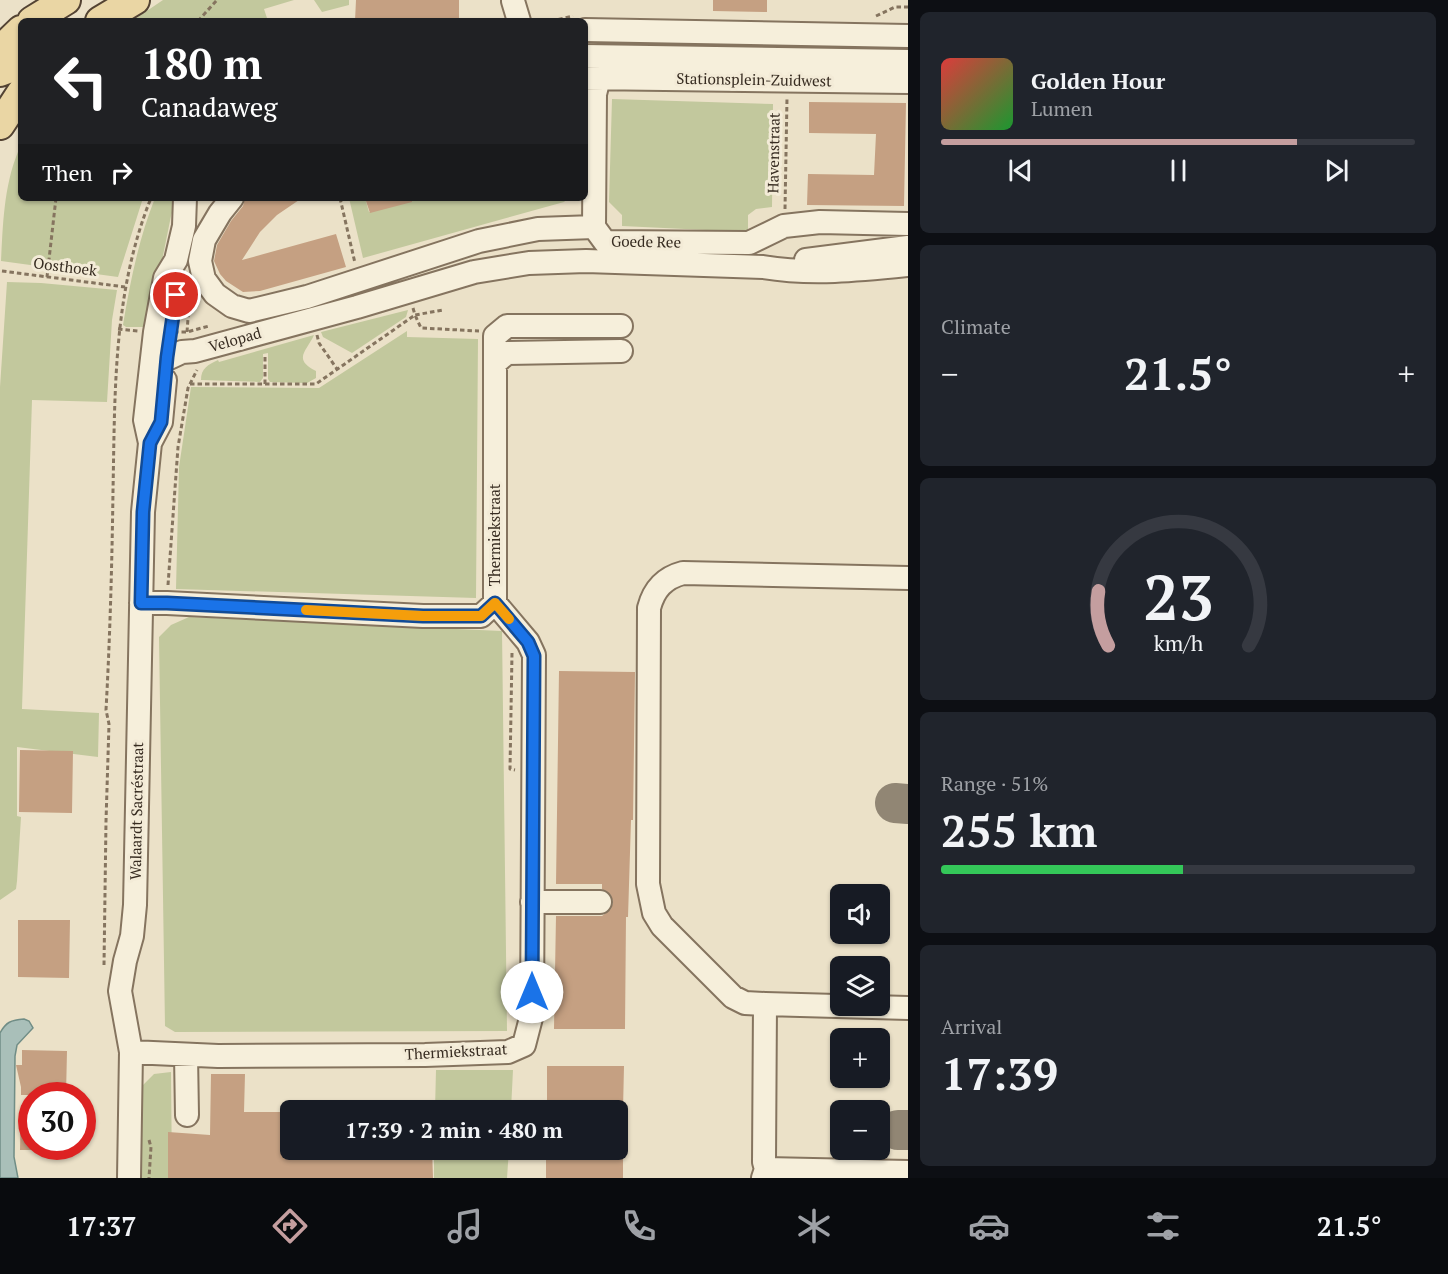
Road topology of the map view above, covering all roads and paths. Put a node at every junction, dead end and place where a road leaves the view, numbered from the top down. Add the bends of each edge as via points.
1 (66, 0) edge
2 (135, 0) edge
3 (217, 0) edge
4 (37, 18) edge
5 (105, 18) edge
6 (201, 18) edge
7 (18, 29) edge
8 (593, 30) edge
9 (18, 31) edge
10 (0, 34) edge
11 (908, 36) edge
12 (0, 50) edge
13 (593, 55) edge
14 (908, 61) edge
15 (18, 65) edge
16 (0, 72) edge
17 (592, 78) edge
18 (787, 80) junction
19 (908, 82) edge
20 (18, 98) edge
21 (0, 125) edge
22 (56, 201) edge
23 (150, 201) edge
24 (185, 201) edge
25 (199, 201) edge
26 (230, 201) edge
27 (341, 201) edge
28 (908, 224) edge
29 (184, 226) junction
30 (784, 226) junction
31 (594, 227) junction
32 (908, 247) edge
33 (908, 265) edge
34 (763, 267) junction
35 (2, 271) dead end
36 (202, 271) junction
37 (47, 277) junction
38 (359, 280) junction
39 (125, 286) junction
40 (241, 309) junction
41 (621, 326) dead end
42 (118, 329) junction
43 (489, 334) junction
44 (182, 342) junction
45 (621, 351) dead end
46 (266, 354) dead end
47 (495, 363) junction
48 (161, 369) junction
49 (190, 384) junction
50 (265, 384) junction
51 (908, 578) edge
52 (141, 603) junction
53 (167, 603) junction
54 (495, 603) junction
55 (513, 644) dead end
56 (533, 773) junction
57 (532, 902) junction
58 (600, 902) dead end
59 (104, 975) dead end
60 (765, 1004) junction
61 (908, 1008) edge
62 (131, 1052) junction
63 (186, 1055) junction
64 (187, 1115) dead end
65 (908, 1172) edge
66 (764, 1173) edge
67 (129, 1178) edge

1 - 4 main road
2 - 5 main road
3 - 6 path
7 - 10 main road
8 - 11 street
8 - 13 street
9 - 12 main road
13 - 14 street, Stationsplein-Zuidwest
13 - 17 street
15 - 16 main road
17 - 18 street, Stationsplein-Zuidwest
17 - 31 street
18 - 19 street, Stationsplein-Zuidwest
18 - 30 path, Havenstraat
20 - 21 main road
22 - 37 path
23 - 39 path, Walaardt Sacréstraat
24 - 29 street
25 - 29 street
26 - 36 street via 204,240
27 - 38 path
28 - 30 street, Goede Ree via 820,222
29 - 44 street, Walaardt Sacréstraat via 176,260
30 - 31 street, Goede Ree via 749,243 605,242
31 - 38 street, Goede Ree via 538,229 479,241
32 - 34 street
33 - 34 street via 791,272
34 - 44 street via 529,263 474,272 357,307
35 - 37 path, Oosthoek
36 - 40 street via 222,301
36 - 44 path via 194,278
37 - 39 path, Oosthoek
38 - 40 street, Goede Ree via 258,310
39 - 42 path, Walaardt Sacréstraat
40 - 44 path via 231,320
41 - 43 street via 507,326
42 - 44 path
42 - 59 path, Walaardt Sacréstraat via 106,710 109,724
43 - 47 street, Thermiekstraat
43 - 50 path via 420,328 415,315 316,384
44 - 48 street, Walaardt Sacréstraat
44 - 48 street
44 - 49 path, Velopad
45 - 47 street via 507,353
46 - 50 path
47 - 54 street, Thermiekstraat
48 - 52 street, Walaardt Sacréstraat via 161,422 150,443 143,512
49 - 50 path
49 - 53 path, Velopad via 178,447
51 - 60 street via 683,573 662,583 652,595 648,608 650,898 654,913 662,926 733,997 745,1003
52 - 53 street
52 - 62 street, Walaardt Sacréstraat via 135,904 120,991
53 - 54 street via 481,616
54 - 56 street, Thermiekstraat via 528,642 534,656
55 - 56 path via 510,770
56 - 57 street, Thermiekstraat
57 - 58 street
57 - 63 street, Thermiekstraat via 532,1014 524,1045 508,1052 425,1055
60 - 61 street
60 - 66 street
62 - 63 street, Thermiekstraat
62 - 67 street, Walaardt Sacréstraat
63 - 64 street
65 - 66 street

